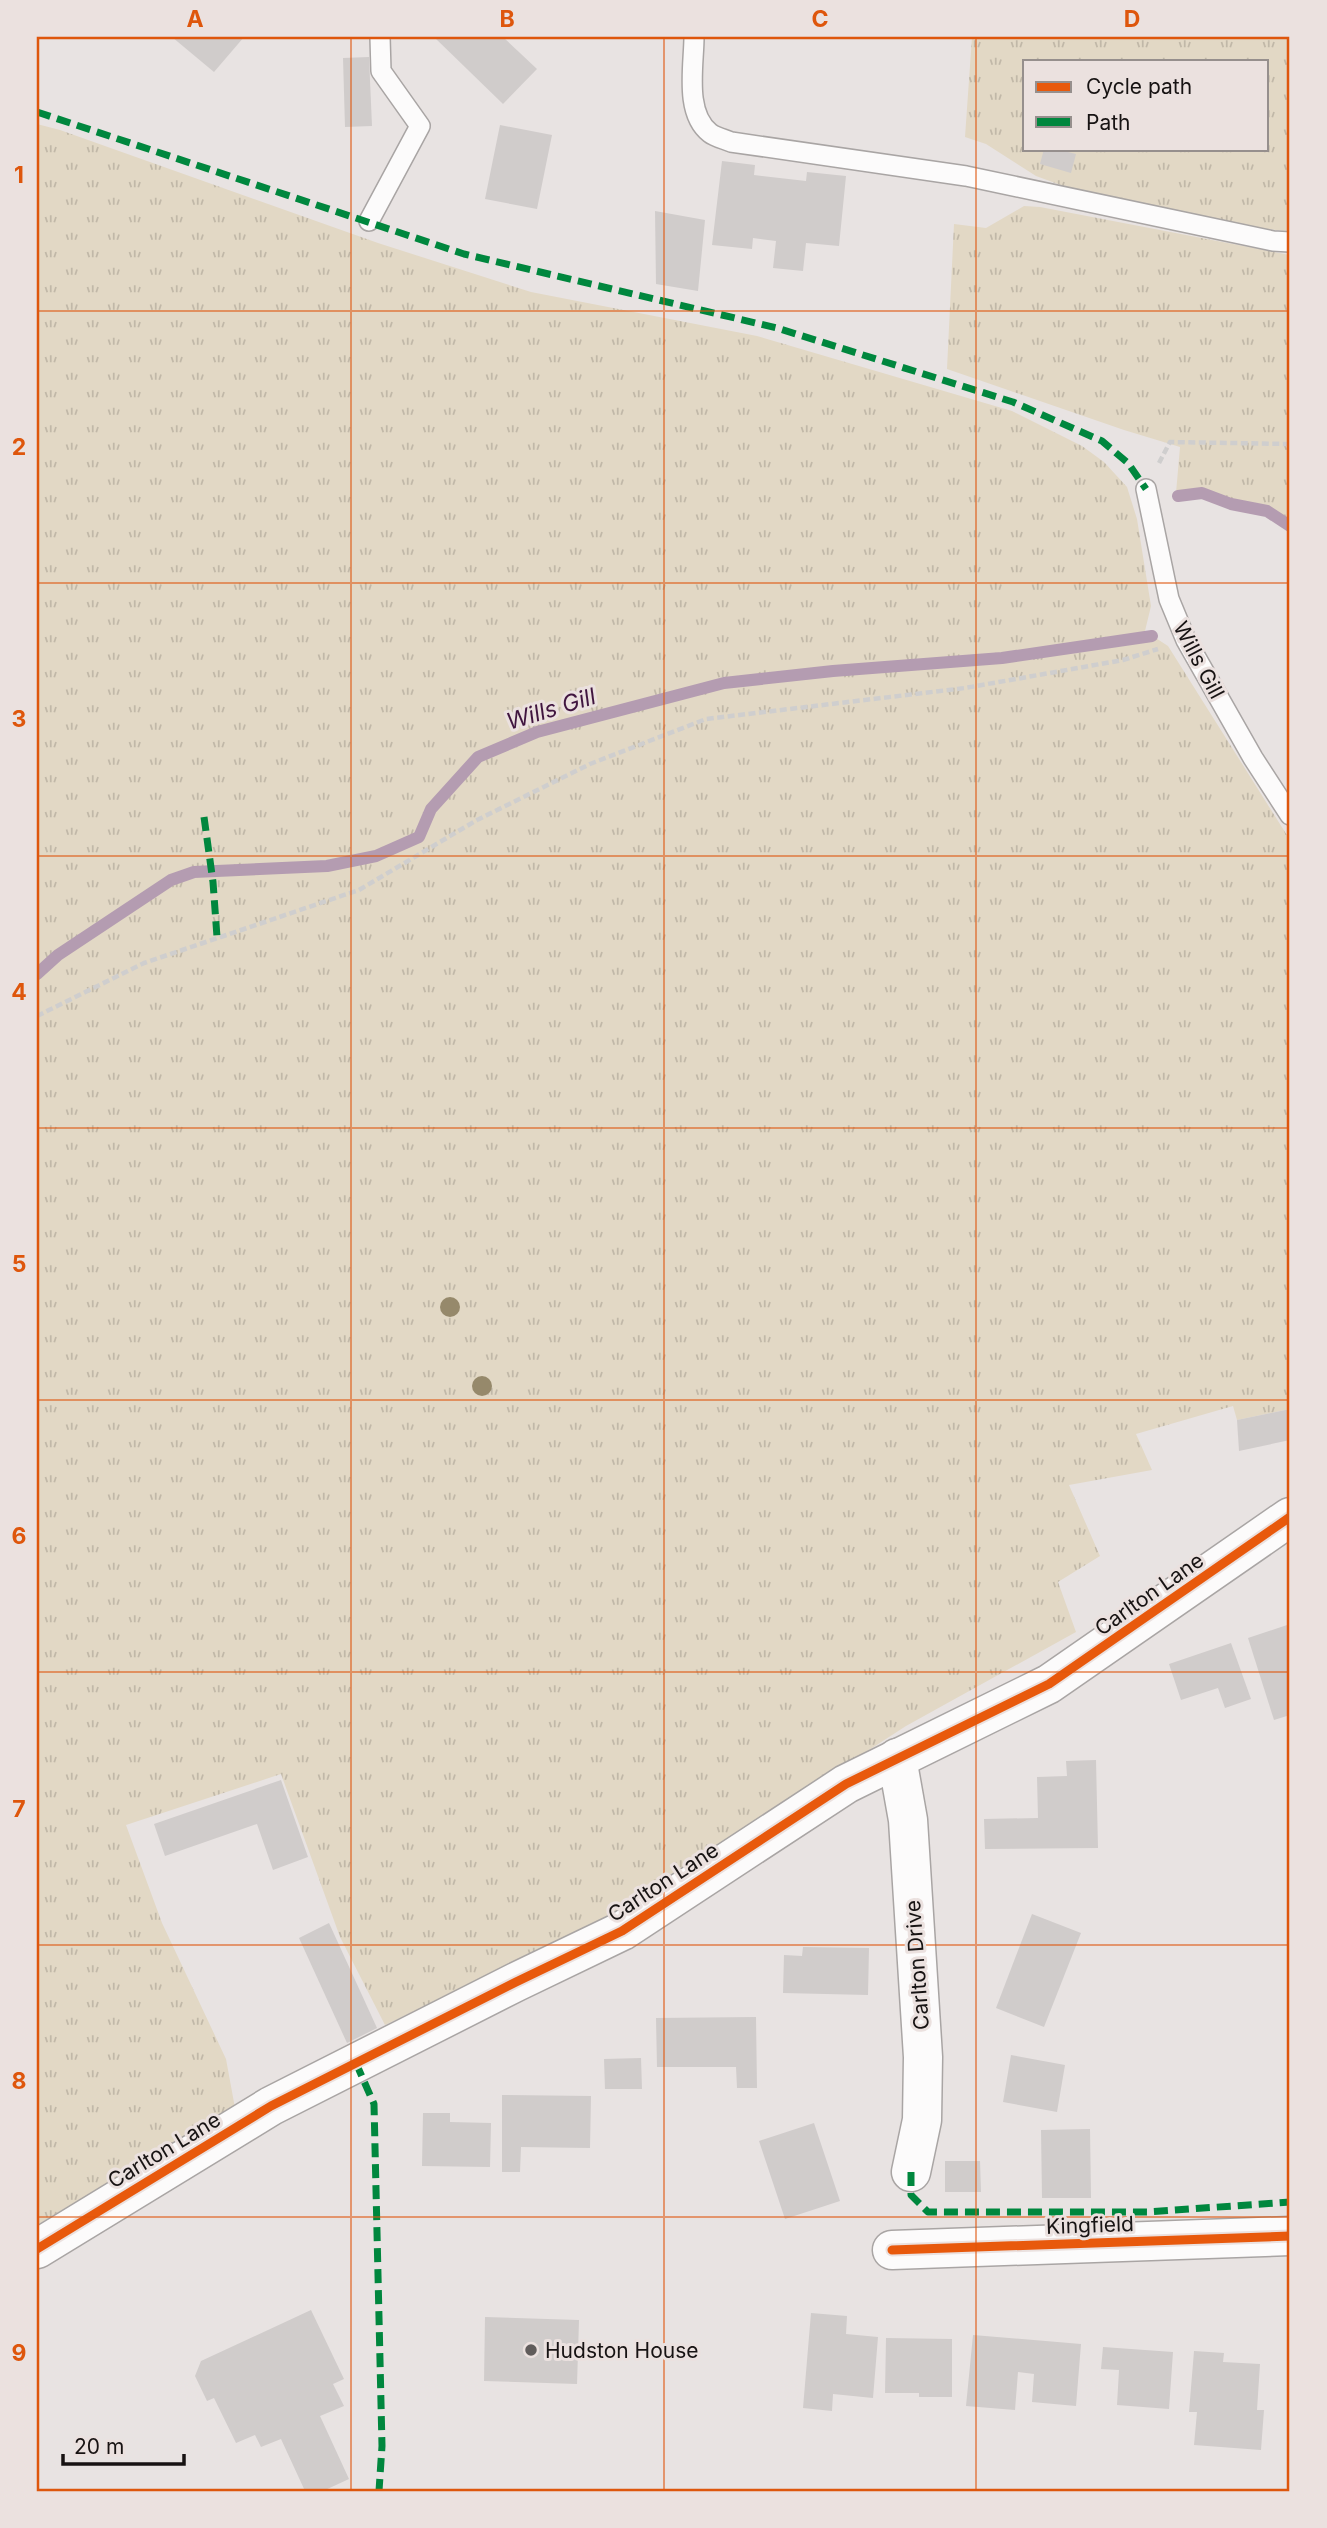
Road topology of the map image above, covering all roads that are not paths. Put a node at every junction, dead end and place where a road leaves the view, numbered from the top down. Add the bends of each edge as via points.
1 (380, 37) edge
2 (694, 37) edge
3 (369, 220) dead end
4 (1290, 242) edge
5 (1146, 489) road end
6 (1290, 816) edge
7 (1290, 1517) edge
8 (897, 1758) junction
9 (911, 2172) dead end
10 (1290, 2235) edge
11 (37, 2249) edge
12 (892, 2250) dead end

1 - 3 lane via 381,71 420,126
2 - 4 lane via 697,118 711,134 731,142 966,176
5 - 6 lane, Wills Gill via 1169,599 1186,640
7 - 8 street, Carlton Lane via 1049,1684
8 - 9 street, Carlton Drive via 908,1820 923,2057 922,2120
8 - 11 street, Carlton Lane via 846,1784 622,1931 271,2106
10 - 12 street, Kingfield

